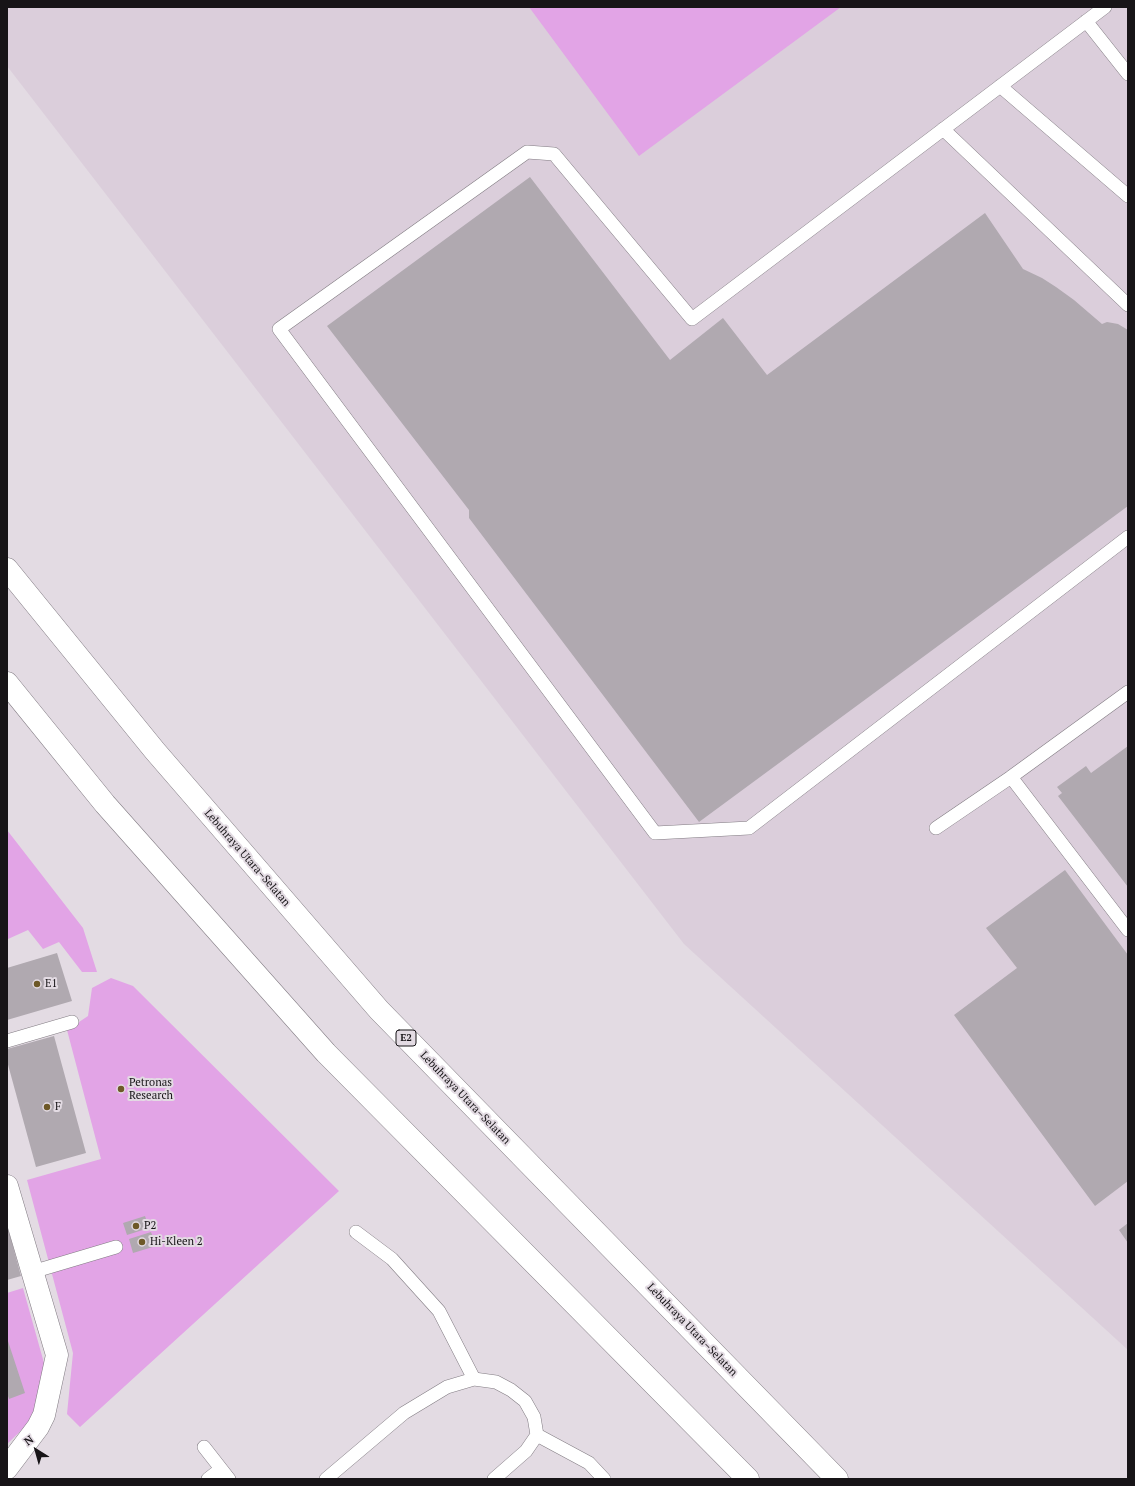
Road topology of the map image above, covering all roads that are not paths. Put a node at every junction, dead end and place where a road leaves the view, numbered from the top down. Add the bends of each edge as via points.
1 (1105, 7) edge
2 (1086, 21) junction
3 (1128, 74) edge
4 (1000, 86) junction
5 (943, 129) junction
6 (1128, 196) edge
7 (1128, 305) edge
8 (1128, 537) edge
9 (7, 569) edge
10 (7, 683) edge
11 (1128, 692) edge
12 (1012, 777) junction
13 (936, 828) dead end
14 (1128, 930) edge
15 (72, 1022) dead end
16 (7, 1041) edge
17 (7, 1186) edge
18 (356, 1232) dead end
19 (116, 1247) dead end
20 (32, 1272) junction
21 (474, 1379) junction
22 (536, 1435) junction
23 (204, 1447) dead end
24 (7, 1468) edge
25 (225, 1474) edge
26 (208, 1479) edge
27 (326, 1479) edge
28 (494, 1479) edge
29 (604, 1479) edge
30 (748, 1479) edge
31 (837, 1479) edge

1 - 2 lane
2 - 3 lane
2 - 4 lane
4 - 5 lane
4 - 6 lane
5 - 7 lane
5 - 8 lane via 692,319 554,154 528,152 278,328 655,832 749,828
9 - 31 main road, Lebuhraya Utara–Selatan / E2 via 155,751 379,1010
10 - 30 main road via 105,804 326,1053
11 - 12 lane
12 - 13 lane
12 - 14 lane
15 - 16 lane
17 - 20 main road
18 - 21 lane via 392,1259 439,1311
19 - 20 lane
20 - 24 main road via 56,1355 44,1415
21 - 22 lane via 496,1382 525,1401 534,1417
21 - 27 lane via 447,1387 409,1410
22 - 28 lane via 526,1451
22 - 29 lane via 589,1463
23 - 25 lane
25 - 26 lane

